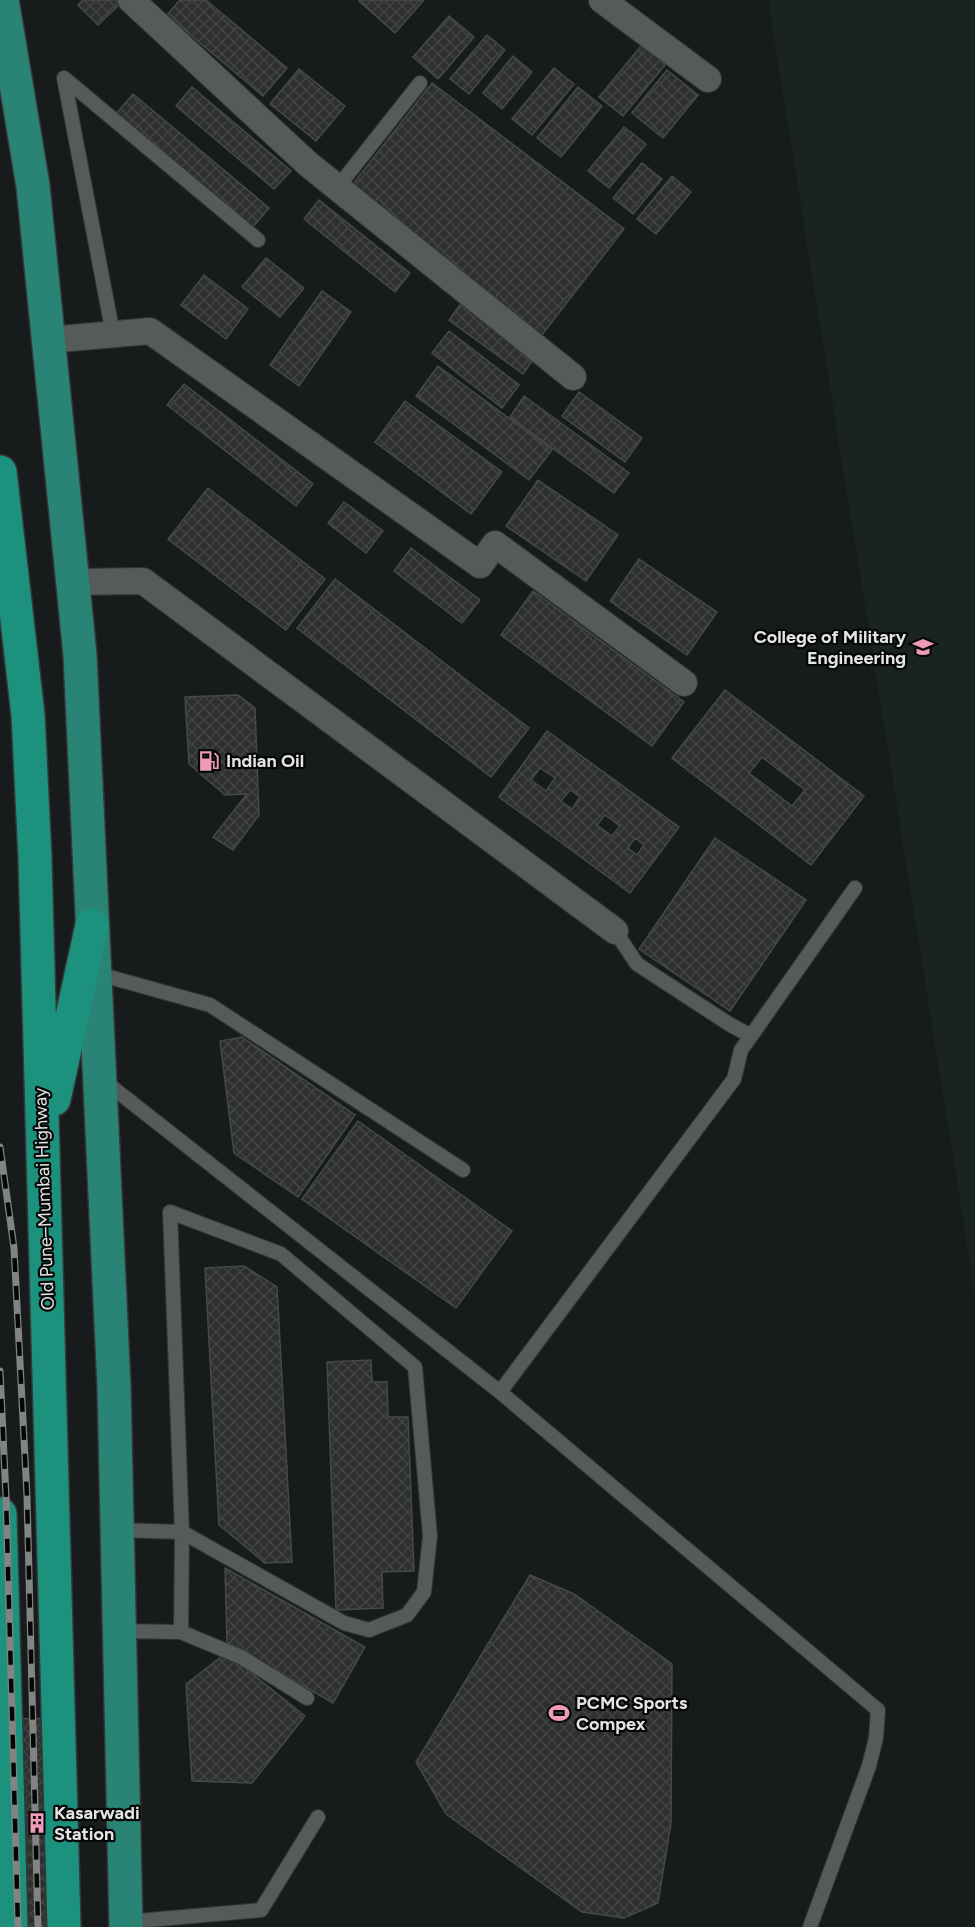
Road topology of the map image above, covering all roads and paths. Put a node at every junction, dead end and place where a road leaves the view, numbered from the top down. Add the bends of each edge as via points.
1 (2, 0) edge
2 (131, 0) edge
3 (602, 0) edge
4 (708, 79) dead end
5 (420, 83) dead end
6 (337, 188) junction
7 (258, 240) dead end
8 (113, 334) junction
9 (48, 340) junction
10 (573, 377) dead end
11 (0, 472) edge
12 (73, 582) junction
13 (684, 683) dead end
14 (855, 888) dead end
15 (92, 925) junction
16 (615, 931) joint
17 (95, 973) junction
18 (751, 1036) junction
19 (99, 1077) junction
20 (43, 1149) junction
21 (463, 1170) dead end
22 (500, 1392) junction
23 (0, 1515) edge
24 (117, 1530) junction
25 (182, 1532) junction
26 (120, 1631) junction
27 (181, 1632) junction
28 (307, 1698) dead end
29 (318, 1817) dead end
30 (126, 1925) edge
31 (11, 1927) edge
32 (64, 1927) edge
33 (810, 1927) edge

1 - 9 main road via 33,186
2 - 6 street
3 - 4 street
5 - 6 lane
6 - 10 street
7 - 8 lane via 63,78
8 - 9 street
8 - 13 street via 150,331 480,565 495,544
9 - 12 main road
11 - 20 highway, Old Pune–Mumbai Highway via 28,715
12 - 15 main road
12 - 16 street via 143,580
14 - 18 lane
15 - 17 main road
15 - 20 highway
16 - 18 lane via 637,964
17 - 19 main road
17 - 21 lane via 210,1005
18 - 22 lane via 741,1050 734,1079
19 - 22 lane
19 - 24 main road
20 - 32 highway, Old Pune–Mumbai Highway
22 - 33 lane via 878,1710 869,1766
23 - 31 highway
24 - 25 lane
24 - 26 main road
25 - 25 lane via 344,1623 369,1630 407,1615 424,1592 430,1536 415,1367 281,1254 170,1212
25 - 27 lane
26 - 27 lane
26 - 30 main road
27 - 28 lane via 241,1657
29 - 30 lane via 261,1910

